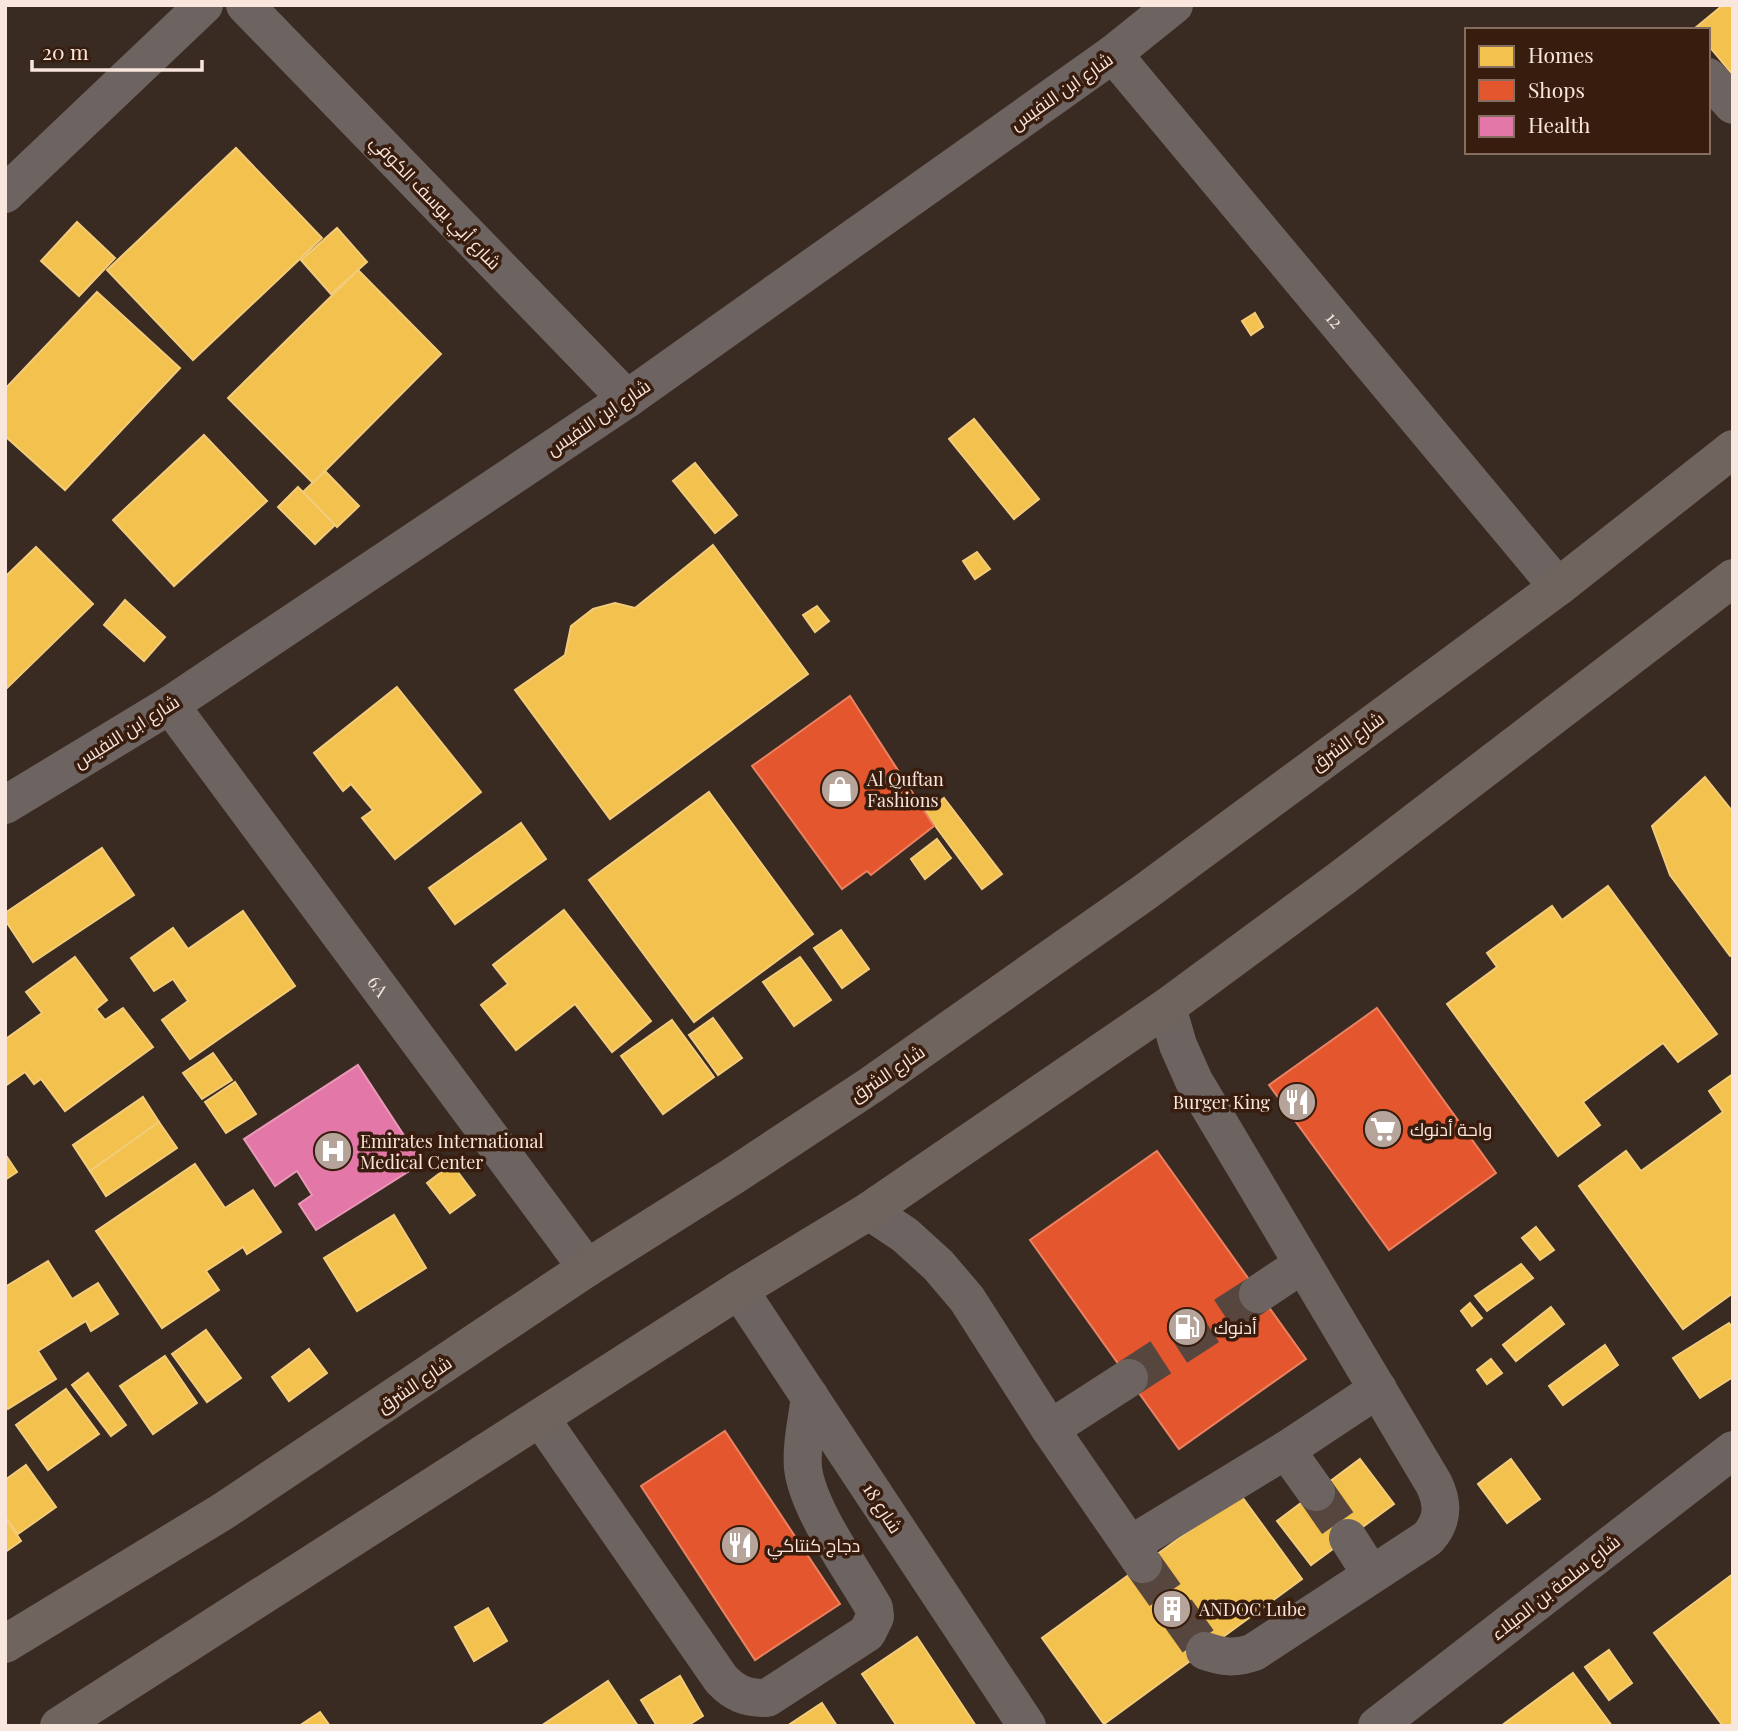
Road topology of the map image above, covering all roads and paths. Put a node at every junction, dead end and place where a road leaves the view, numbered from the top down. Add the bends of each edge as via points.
1 (204, 5) edge
2 (245, 5) edge
3 (1174, 5) edge
4 (1113, 54) junction
5 (1710, 79) edge
6 (1733, 105) edge
7 (5, 194) edge
8 (627, 398) junction
9 (1733, 449) edge
10 (1733, 578) edge
11 (1558, 587) junction
12 (170, 705) junction
13 (5, 805) edge
14 (1167, 1007) junction
15 (869, 1211) junction
16 (1304, 1264) junction
17 (587, 1268) junction
18 (739, 1290) junction
19 (1258, 1294) tunnel mouth
20 (1129, 1378) tunnel mouth
21 (1378, 1389) junction
22 (810, 1397) junction
23 (541, 1419) junction
24 (1050, 1429) junction
25 (1286, 1450) junction
26 (1733, 1450) edge
27 (1316, 1492) tunnel mouth
28 (1348, 1538) tunnel mouth
29 (1371, 1574) junction
30 (5, 1644) edge
31 (1205, 1651) tunnel mouth
32 (60, 1726) edge
33 (1027, 1726) edge
34 (1377, 1726) edge

1 - 7 street
2 - 8 street, شارع أبي يوسف الكوفي
3 - 4 street, شارع ابن النفيس
4 - 8 street, شارع ابن النفيس
4 - 11 street, 12
5 - 6 street
8 - 12 street, شارع ابن النفيس
9 - 11 main road, شارع الشرق
10 - 14 main road
11 - 17 main road, شارع الشرق via 997,997 733,1177
12 - 13 street, شارع ابن النفيس
12 - 17 street, 6A
14 - 15 main road
14 - 16 street via 1194,1081
15 - 18 main road
15 - 24 street via 905,1235 967,1299
16 - 19 street
16 - 21 street
17 - 30 main road, شارع الشرق via 222,1512
18 - 22 street, شارع 18
18 - 23 main road
20 - 24 street
21 - 25 street
21 - 29 street via 1441,1497 1442,1512 1428,1538
22 - 23 street via 803,1465 806,1484 875,1617 867,1633 767,1698 733,1691 721,1679
22 - 33 street, شارع 18
23 - 32 main road
24 - 25 street via 1137,1555
25 - 27 street
26 - 34 street, شارع سلمة بن الميلاء
28 - 29 street
29 - 31 street via 1254,1652 1237,1658

